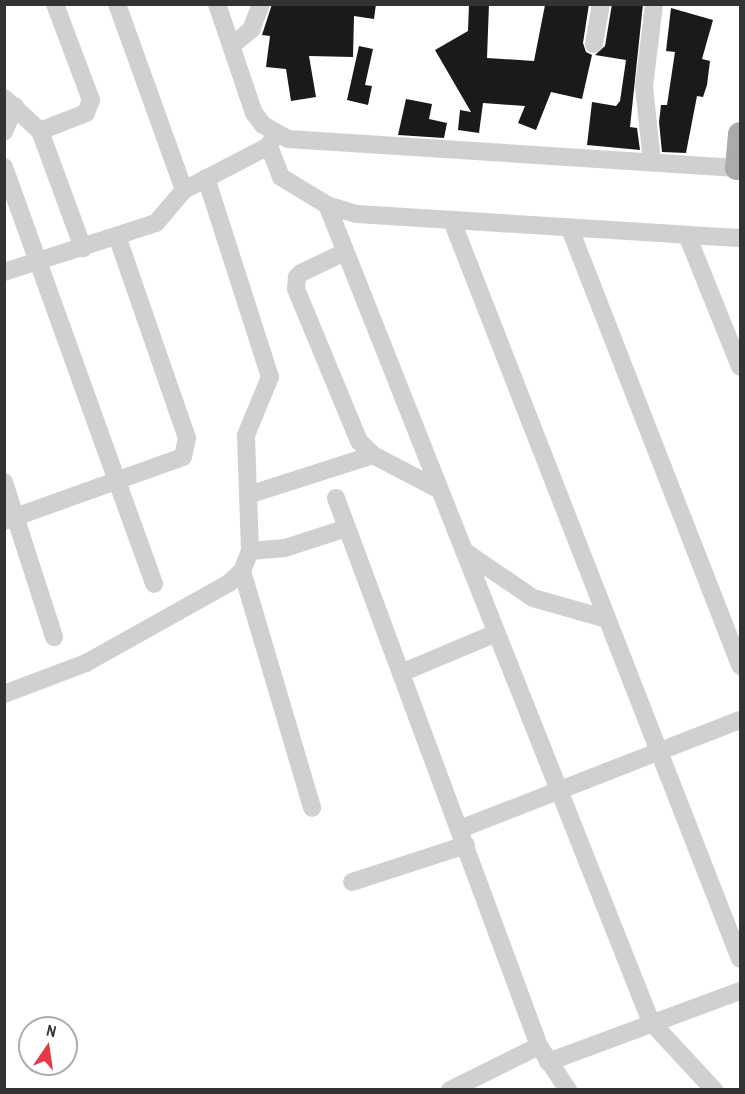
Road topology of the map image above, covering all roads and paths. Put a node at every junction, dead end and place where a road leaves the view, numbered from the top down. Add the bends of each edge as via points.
1 (55, 4) edge
2 (117, 4) edge
3 (217, 4) edge
4 (261, 4) edge
5 (601, 4) edge
6 (654, 4) edge
7 (594, 44) dead end
8 (231, 46) junction
9 (10, 102) edge
10 (40, 131) junction
11 (4, 132) edge
12 (741, 134) edge
13 (272, 140) junction
14 (652, 161) junction
15 (4, 167) edge
16 (739, 168) edge
17 (206, 178) junction
18 (183, 190) junction
19 (327, 205) junction
20 (452, 221) junction
21 (570, 229) junction
22 (687, 235) junction
23 (117, 236) junction
24 (741, 237) edge
25 (83, 248) junction
26 (345, 252) junction
27 (38, 261) junction
28 (4, 272) edge
29 (741, 367) edge
30 (373, 455) junction
31 (117, 481) junction
32 (4, 482) edge
33 (438, 489) junction
34 (248, 495) junction
35 (336, 498) dead end
36 (11, 519) edge
37 (347, 528) junction
38 (250, 550) junction
39 (464, 551) junction
40 (242, 571) junction
41 (154, 584) dead end
42 (606, 619) junction
43 (496, 633) junction
44 (54, 638) dead end
45 (741, 666) edge
46 (401, 673) junction
47 (4, 694) edge
48 (741, 720) edge
49 (658, 751) junction
50 (559, 790) junction
51 (312, 808) dead end
52 (463, 837) junction
53 (352, 882) dead end
54 (741, 959) edge
55 (741, 991) edge
56 (651, 1023) junction
57 (544, 1054) junction
58 (450, 1089) edge
59 (568, 1089) edge
60 (714, 1089) edge

1 - 10 street via 91,100 86,113
2 - 18 street
3 - 8 street
4 - 8 street via 251,30
5 - 7 street
6 - 14 street via 644,87
8 - 13 street via 254,113
9 - 10 street
9 - 11 street
10 - 25 street
12 - 16 main road
13 - 14 street
13 - 17 street
13 - 19 street via 281,177
14 - 16 street
15 - 27 street
17 - 18 street
17 - 34 street via 270,377 246,435
18 - 23 street via 156,223
19 - 20 street via 357,214
19 - 26 street
20 - 21 street
20 - 42 street
21 - 22 street
21 - 45 street
22 - 24 street
22 - 29 street
23 - 25 street
23 - 31 street via 187,438 183,457 175,463
25 - 27 street
26 - 30 street via 301,273 295,283 359,441
26 - 33 street
27 - 28 street
27 - 31 street
30 - 33 street
30 - 34 street
31 - 36 street
31 - 41 street
32 - 36 street
33 - 39 street
34 - 38 street
35 - 37 street
36 - 44 street
37 - 38 street via 285,548
37 - 46 street
38 - 40 street
39 - 42 street via 533,598
39 - 43 street
40 - 47 street via 230,583 112,650
40 - 51 street
42 - 49 street
43 - 46 street
43 - 50 street
46 - 52 street
48 - 49 street
49 - 50 street
49 - 54 street
50 - 52 street
50 - 56 street
52 - 53 street
52 - 57 street
55 - 56 street
56 - 57 street
56 - 60 street
57 - 58 street
57 - 59 street

